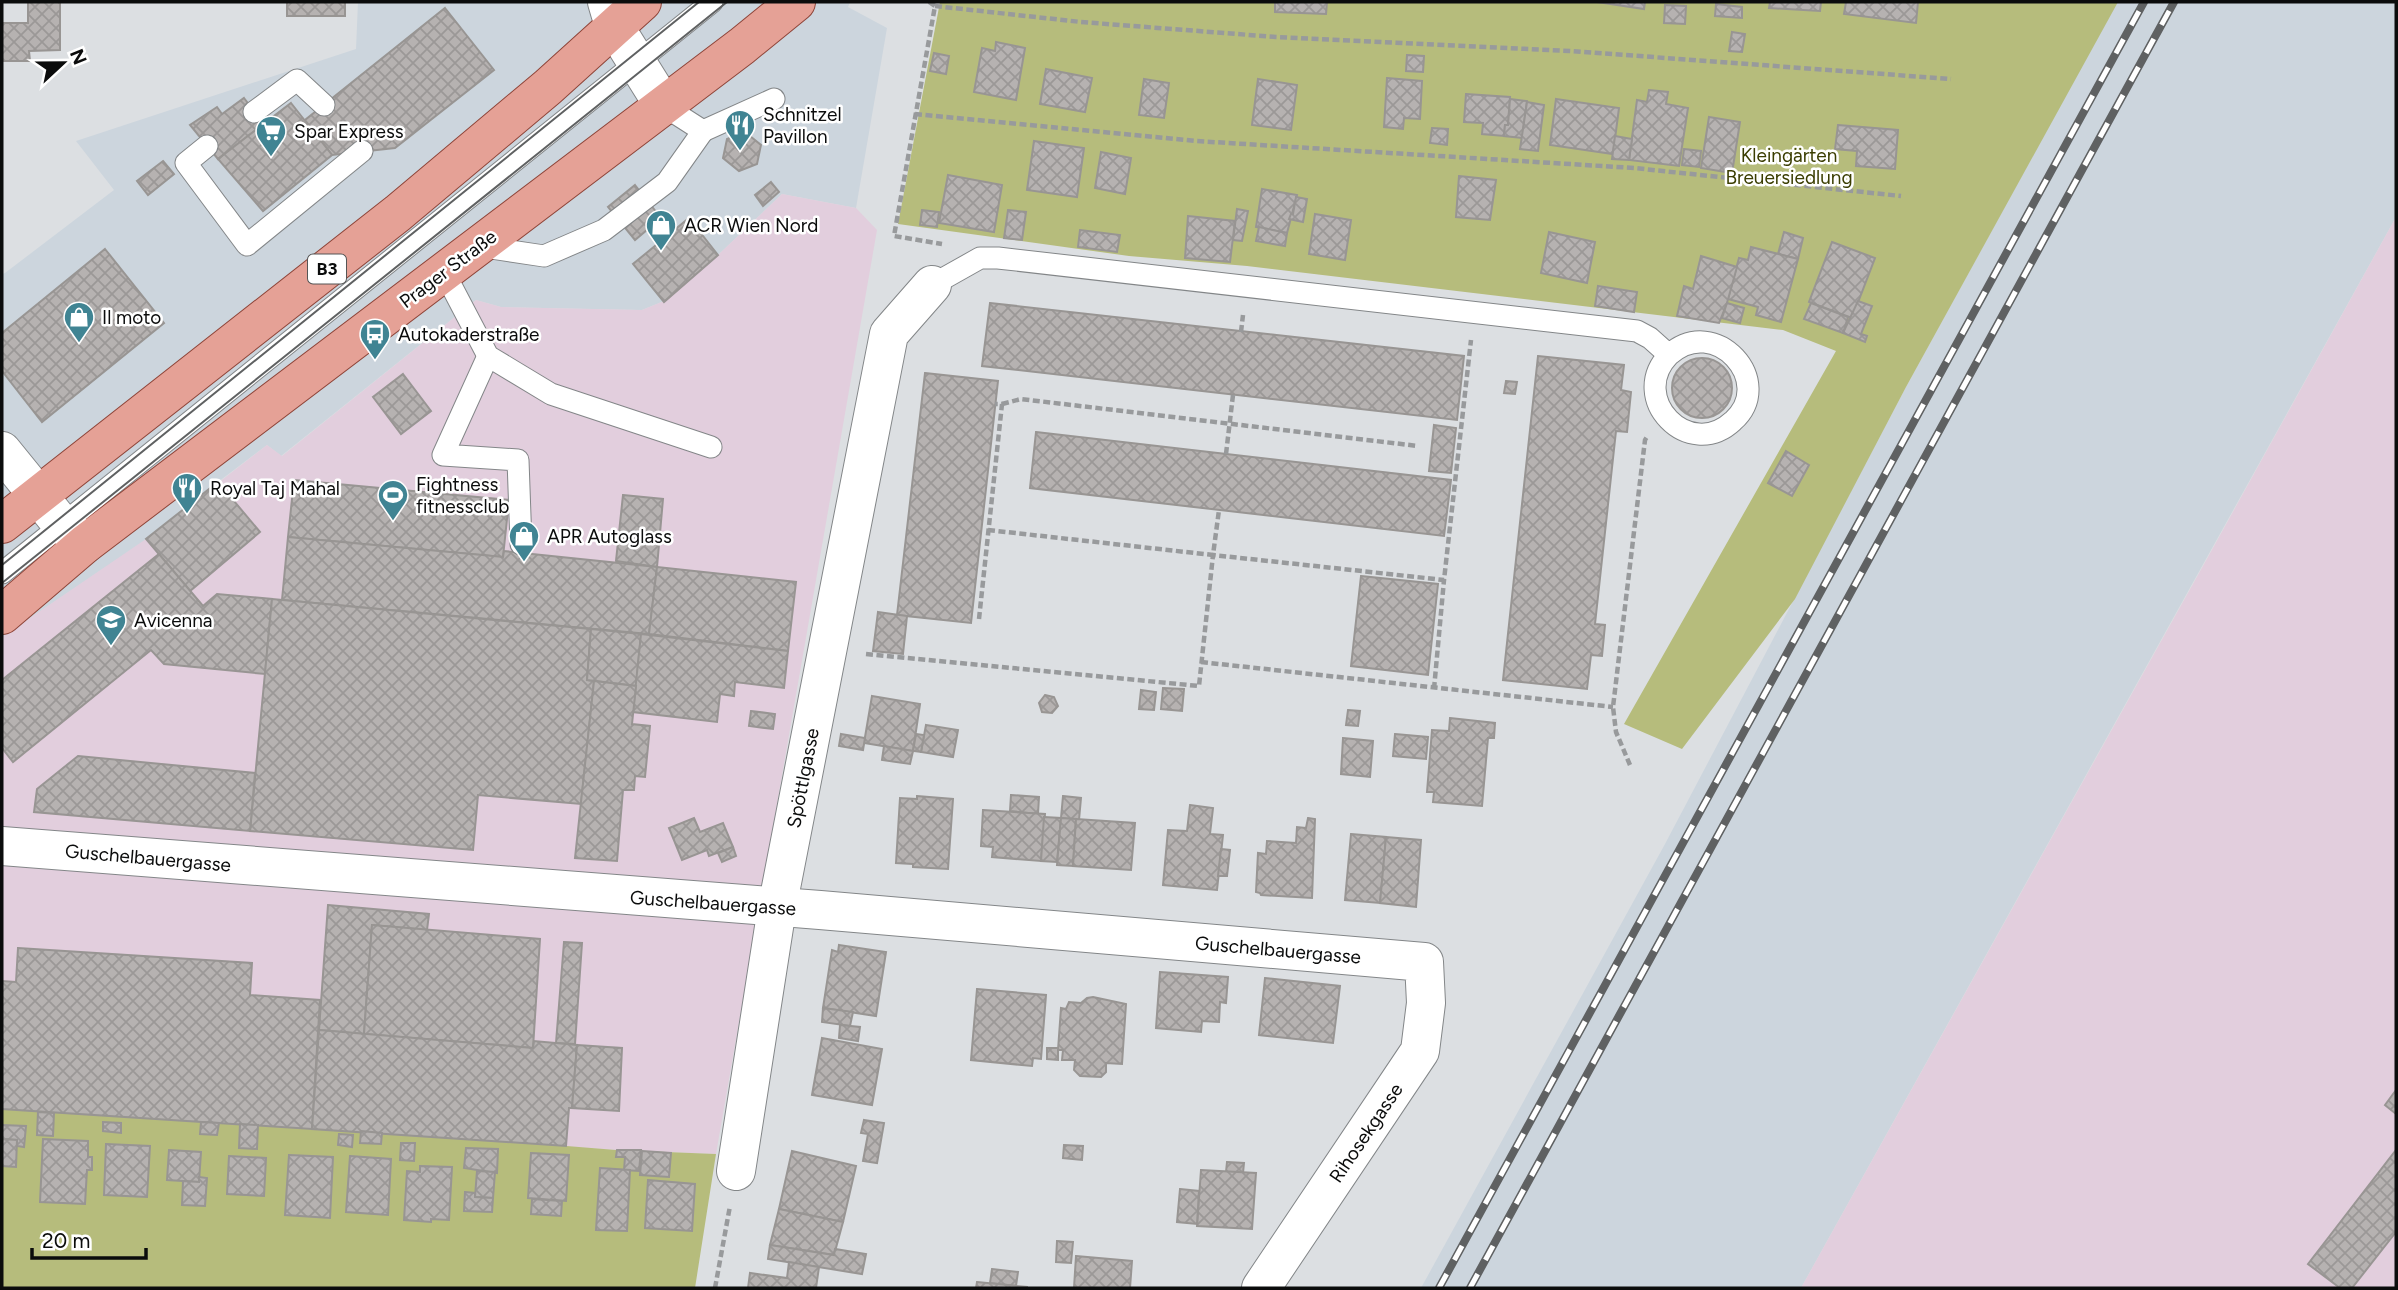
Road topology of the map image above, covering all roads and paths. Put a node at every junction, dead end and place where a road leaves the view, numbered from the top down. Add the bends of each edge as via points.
1 (712, 2) edge
2 (796, 2) edge
3 (929, 2) edge
4 (935, 6) junction
5 (621, 10) edge
6 (636, 62) junction
7 (1951, 79) dead end
8 (774, 99) dead end
9 (324, 105) dead end
10 (663, 106) junction
11 (254, 112) dead end
12 (915, 114) junction
13 (703, 131) junction
14 (208, 146) dead end
15 (362, 151) dead end
16 (1901, 196) dead end
17 (945, 244) dead end
18 (478, 246) junction
19 (444, 272) junction
20 (932, 285) joint
21 (1474, 312) junction
22 (1669, 355) junction
23 (488, 356) junction
24 (1233, 394) dead end
25 (995, 404) dead end
26 (1002, 404) junction
27 (1664, 414) junction
28 (1230, 424) junction
29 (1418, 446) dead end
30 (711, 447) dead end
31 (2, 451) edge
32 (1226, 454) dead end
33 (38, 495) junction
34 (1219, 510) dead end
35 (2, 524) edge
36 (988, 530) junction
37 (74, 534) junction
38 (521, 544) dead end
39 (1213, 555) junction
40 (2, 573) edge
41 (1444, 580) junction
42 (2, 615) edge
43 (979, 619) dead end
44 (862, 654) dead end
45 (1201, 662) junction
46 (1434, 689) junction
47 (1613, 707) junction
48 (1630, 765) dead end
49 (2, 846) edge
50 (777, 908) junction
51 (1424, 962) joint
52 (736, 1171) joint
53 (715, 1288) edge
54 (1261, 1288) edge

1 - 6 lane
2 - 10 main road, Prager Straße
3 - 4 path
4 - 7 path via 1276,37 1571,51
4 - 12 path
5 - 6 street
5 - 33 main road, B3 via 548,87 398,213
6 - 10 street
6 - 37 lane
8 - 13 lane
9 - 11 lane via 297,80
10 - 13 lane
10 - 18 main road, Prager Straße
12 - 16 path via 1145,137 1634,167
12 - 17 path via 894,236
13 - 18 lane via 667,182 604,230 544,256
14 - 15 lane via 186,163 247,245
18 - 19 main road, Prager Straße
19 - 23 lane
19 - 37 main road, Prager Straße
20 - 21 lane via 980,258 999,258
20 - 50 street, Spöttlgasse via 889,334
21 - 22 lane via 1637,331
21 - 41 path
22 - 27 lane via 1657,374 1655,390
22 - 27 lane via 1689,343 1718,345 1741,364 1748,393 1735,420 1720,430 1685,432
23 - 30 lane via 551,394
23 - 38 lane via 443,455 518,460
24 - 28 path
25 - 26 path
26 - 28 path via 1021,399
26 - 36 path
27 - 47 path via 1645,440
28 - 29 path
28 - 32 path
31 - 33 street
33 - 35 main road, B3
33 - 37 street
34 - 39 path
36 - 39 path
36 - 43 path
37 - 40 lane
37 - 42 main road, Prager Straße
39 - 41 path
39 - 45 path
41 - 46 path
44 - 45 path via 1199,686
45 - 46 path
46 - 47 path
47 - 48 path via 1616,732
49 - 50 street, Guschelbauergasse
50 - 51 street, Guschelbauergasse
50 - 52 street, Spöttlgasse
51 - 54 street, Rihosekgasse via 1426,1003 1420,1051
52 - 53 path

